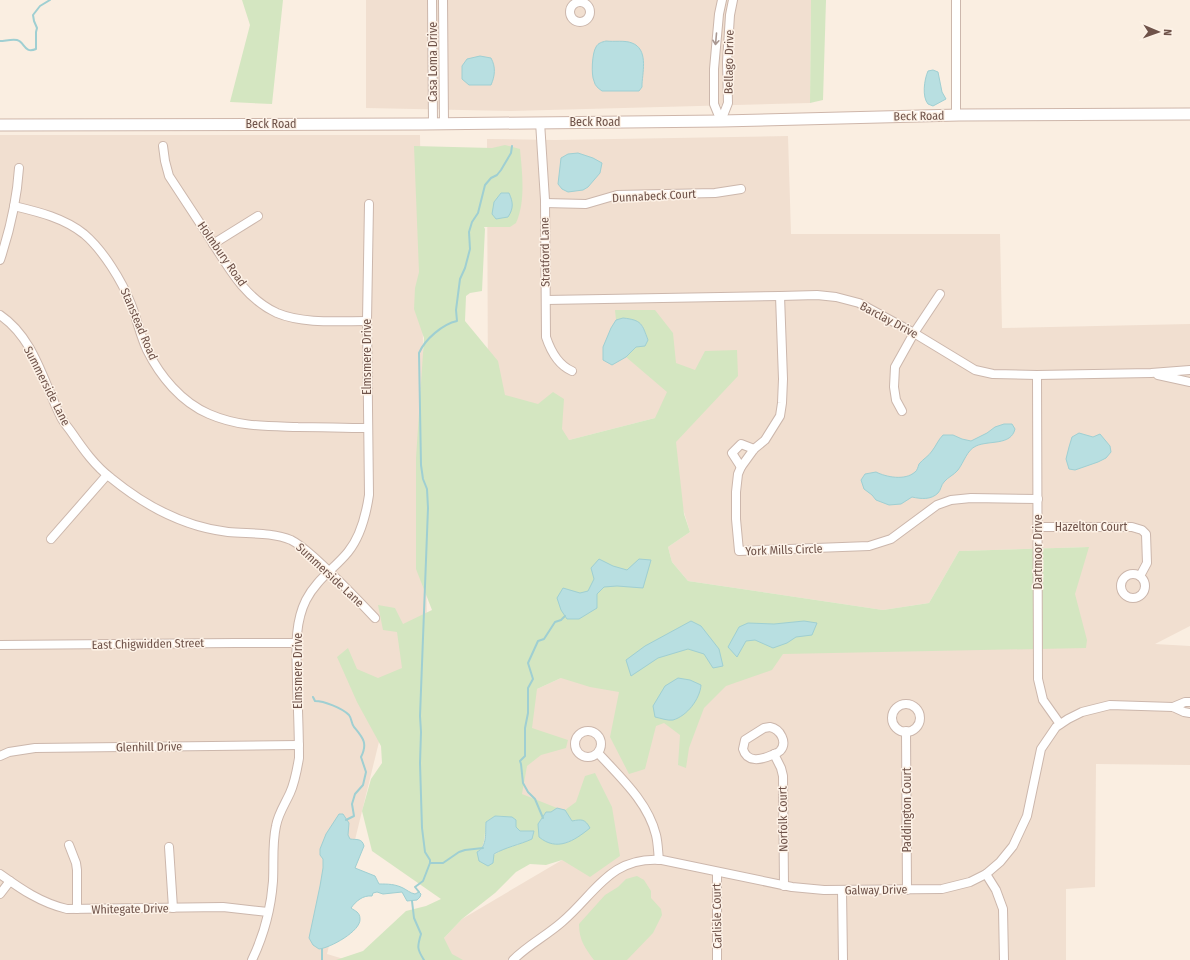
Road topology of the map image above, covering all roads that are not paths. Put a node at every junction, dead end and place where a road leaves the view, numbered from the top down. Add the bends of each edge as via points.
1 (432, 0) edge
2 (443, 0) edge
3 (722, 0) edge
4 (733, 0) edge
5 (956, 0) edge
6 (1190, 114) edge
7 (956, 115) junction
8 (721, 121) junction
9 (540, 122) junction
10 (439, 123) junction
11 (0, 125) edge
12 (163, 146) dead end
13 (19, 168) dead end
14 (741, 188) dead end
15 (544, 203) junction
16 (369, 204) dead end
17 (14, 206) junction
18 (258, 216) dead end
19 (213, 244) junction
20 (0, 260) edge
21 (940, 294) dead end
22 (780, 296) junction
23 (546, 300) junction
24 (0, 316) edge
25 (367, 321) junction
26 (914, 333) junction
27 (1190, 370) edge
28 (572, 371) dead end
29 (1151, 373) junction
30 (1037, 375) junction
31 (1190, 382) edge
32 (902, 411) dead end
33 (367, 428) junction
34 (754, 449) junction
35 (741, 466) junction
36 (107, 474) junction
37 (1038, 499) junction
38 (1038, 527) junction
39 (51, 539) dead end
40 (329, 571) junction
41 (1140, 576) dead end
42 (375, 618) dead end
43 (296, 643) junction
44 (0, 645) edge
45 (1190, 702) edge
46 (1173, 707) junction
47 (1190, 713) edge
48 (1060, 724) junction
49 (906, 731) dead end
50 (299, 746) junction
51 (598, 753) dead end
52 (774, 754) junction
53 (0, 756) edge
54 (68, 845) dead end
55 (169, 847) dead end
56 (659, 860) junction
57 (716, 872) junction
58 (0, 874) edge
59 (986, 874) junction
60 (10, 881) junction
61 (784, 886) junction
62 (842, 890) junction
63 (908, 890) junction
64 (0, 894) edge
65 (172, 908) junction
66 (77, 909) junction
67 (268, 912) junction
68 (252, 960) edge
69 (513, 960) edge
70 (717, 960) edge
71 (843, 960) edge
72 (1004, 960) edge

1 - 10 street, Casa Loma Drive
2 - 10 street, Casa Loma Drive
3 -> 8 street, Bellago Drive via 714,69 714,104
4 - 8 street, Bellago Drive via 728,55 728,103
5 - 7 street
6 - 7 main road, Beck Road
7 - 8 main road, Beck Road
8 - 9 main road, Beck Road
9 - 10 main road, Beck Road
9 - 15 street, Stratford Lane
10 - 11 main road, Beck Road
12 - 19 street, Holmbury Road via 169,176
13 - 17 street
14 - 15 street, Dunnabeck Court via 715,193 617,195 586,204
15 - 23 street, Stratford Lane
16 - 25 street, Elmsmere Drive
17 - 20 street
17 - 33 street, Stanstead Road via 60,220 84,234 118,278 131,303 147,349 163,377 183,398 208,413 250,426
18 - 19 street
19 - 25 street, Holmbury Road via 242,286 258,301 277,313 305,320
21 - 26 street
22 - 23 street, Barclay Drive
22 - 26 street, Barclay Drive via 817,295 860,303
22 - 34 street, York Mills Circle via 783,379 780,416 765,440
23 - 28 street, Stratford Lane via 546,337 550,349 565,368
24 - 36 street, Summerside Lane via 7,320 36,359 60,417 86,452
25 - 33 street, Elmsmere Drive
26 - 30 street, Barclay Drive via 975,370 993,374
26 - 32 street via 895,367 896,400
27 - 29 street, Barclay Drive
29 - 30 street, Barclay Drive
29 - 31 street, Barclay Drive
30 - 37 street, Dartmoor Drive
33 - 40 street, Elmsmere Drive via 366,511 356,540
34 - 35 street, York Mills Circle
34 - 35 street via 741,444 732,453
35 - 37 street, York Mills Circle via 736,492 740,551 869,546 891,539 937,505 951,500
36 - 39 street
36 - 40 street, Summerside Lane via 138,499 177,519 208,528 270,535 290,540 300,545
37 - 38 street, Dartmoor Drive
38 - 41 street, Hazelton Court via 1132,527 1142,530 1146,534 1147,563
38 - 48 street, Dartmoor Drive via 1038,679 1043,700
40 - 42 street, Summerside Lane
40 - 43 street, Elmsmere Drive via 306,600 298,623
43 - 44 street, East Chigwidden Street
43 - 50 street, Elmsmere Drive
45 - 46 street, Galway Drive
46 - 47 street, Galway Drive
46 - 48 street, Galway Drive via 1110,705 1082,712
48 - 59 street, Galway Drive via 1049,735 1041,749 1027,816 1022,828 1013,846
49 - 63 street, Paddington Court
50 - 53 street, Glenhill Drive via 35,748
50 - 67 street, Elmsmere Drive via 294,784 280,812 275,829 273,881
51 - 56 street via 633,791 645,809 656,835
52 - 52 street via 780,751 783,742 781,733 775,728 766,728 744,741 744,751 751,759
52 - 61 street, Norfolk Court via 783,776
54 - 66 street via 76,863
55 - 65 street
56 - 57 street, Galway Drive
56 - 69 street, Galway Drive via 650,859 627,864 613,872 556,928
57 - 61 street, Galway Drive
57 - 70 street, Carlisle Court
58 - 60 street, Whitegate Drive
59 - 63 street, Galway Drive via 948,888
59 - 72 street via 996,890 1003,909
60 - 64 street
60 - 66 street, Whitegate Drive via 53,906
61 - 62 street, Galway Drive
62 - 63 street, Galway Drive
62 - 71 street
65 - 66 street, Whitegate Drive
65 - 67 street, Whitegate Drive via 222,907
67 - 68 street, Elmsmere Drive via 261,940

